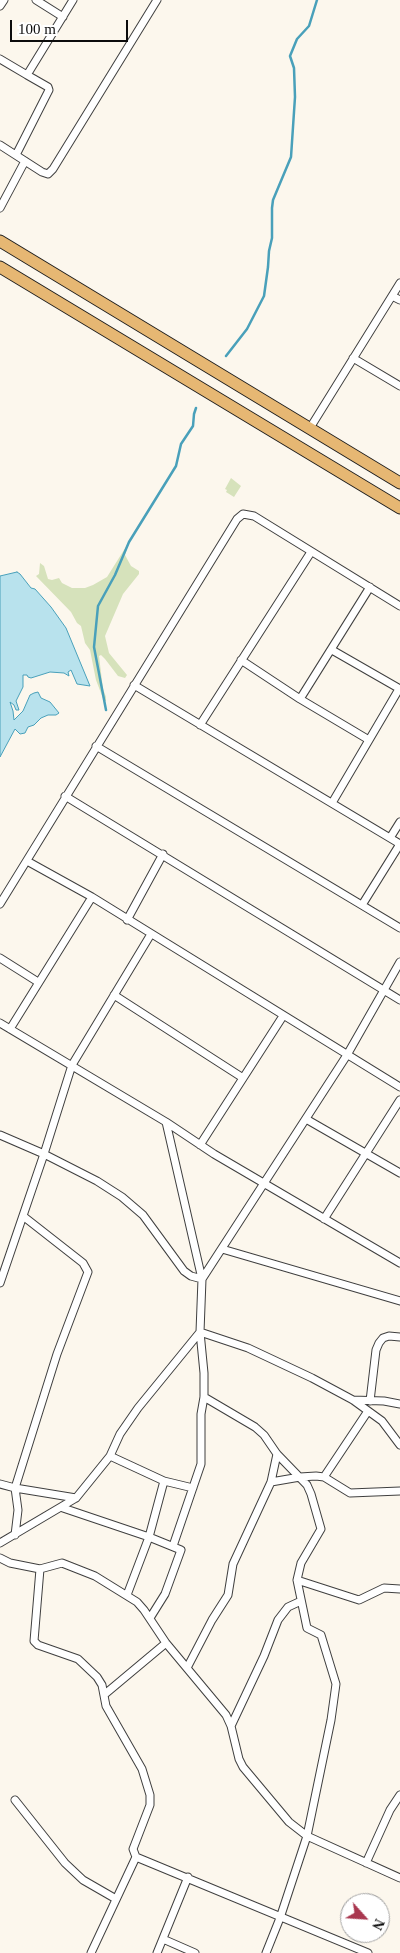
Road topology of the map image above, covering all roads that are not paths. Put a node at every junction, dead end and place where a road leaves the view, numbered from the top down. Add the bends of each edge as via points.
1 (4, 0) edge
2 (36, 0) edge
3 (73, 0) edge
4 (157, 0) edge
5 (0, 6) edge
6 (63, 17) junction
7 (0, 59) edge
8 (27, 75) junction
9 (0, 146) edge
10 (16, 155) junction
11 (25, 161) junction
12 (0, 208) edge
13 (0, 241) edge
14 (0, 268) edge
15 (400, 283) edge
16 (392, 296) junction
17 (400, 300) edge
18 (353, 358) junction
19 (400, 386) edge
20 (310, 428) junction
21 (398, 482) edge
22 (384, 498) junction
23 (400, 508) edge
24 (311, 552) junction
25 (370, 587) junction
26 (400, 606) edge
27 (332, 650) junction
28 (241, 660) junction
29 (134, 685) junction
30 (400, 689) edge
31 (300, 699) junction
32 (200, 725) junction
33 (369, 740) junction
34 (96, 746) junction
35 (65, 796) junction
36 (332, 803) junction
37 (400, 822) edge
38 (390, 838) junction
39 (163, 854) junction
40 (27, 861) junction
41 (92, 897) junction
42 (0, 904) edge
43 (362, 905) junction
44 (128, 920) junction
45 (400, 928) edge
46 (151, 934) junction
47 (0, 958) edge
48 (400, 962) edge
49 (38, 982) junction
50 (383, 990) junction
51 (114, 995) junction
52 (400, 1000) edge
53 (283, 1016) junction
54 (0, 1023) edge
55 (10, 1029) junction
56 (347, 1055) junction
57 (72, 1065) junction
58 (242, 1078) junction
59 (400, 1087) edge
60 (400, 1100) edge
61 (306, 1119) junction
62 (166, 1122) junction
63 (0, 1135) edge
64 (200, 1145) junction
65 (44, 1154) junction
66 (366, 1154) junction
67 (400, 1173) edge
68 (266, 1183) junction
69 (23, 1216) junction
70 (324, 1219) junction
71 (222, 1249) junction
72 (400, 1263) edge
73 (202, 1279) junction
74 (0, 1283) edge
75 (400, 1301) edge
76 (200, 1332) junction
77 (400, 1337) edge
78 (204, 1397) junction
79 (353, 1400) junction
80 (370, 1401) junction
81 (400, 1404) edge
82 (368, 1411) junction
83 (400, 1445) edge
84 (277, 1454) junction
85 (110, 1456) junction
86 (300, 1477) junction
87 (324, 1478) junction
88 (164, 1480) junction
89 (271, 1482) junction
90 (0, 1484) edge
91 (15, 1488) junction
92 (193, 1488) junction
93 (400, 1491) edge
94 (76, 1498) junction
95 (63, 1508) junction
96 (15, 1535) junction
97 (149, 1537) junction
98 (0, 1543) edge
99 (173, 1546) junction
100 (0, 1558) edge
101 (40, 1569) junction
102 (297, 1580) junction
103 (400, 1588) edge
104 (126, 1595) junction
105 (301, 1601) junction
106 (150, 1618) junction
107 (166, 1644) junction
108 (187, 1668) junction
109 (105, 1694) junction
110 (231, 1726) junction
111 (400, 1795) edge
112 (15, 1800) dead end
113 (307, 1836) junction
114 (136, 1857) junction
115 (366, 1863) junction
116 (188, 1877) junction
117 (400, 1878) edge
118 (116, 1899) junction
119 (280, 1918) junction
120 (163, 1939) junction
121 (91, 1953) edge
122 (157, 1953) edge
123 (195, 1953) edge
124 (266, 1953) edge
125 (368, 1953) edge

1 - 5 street
2 - 6 street
3 - 6 street
4 - 11 street via 53,170 48,174
6 - 8 street
7 - 8 street
8 - 10 street via 50,90
9 - 10 street
10 - 11 street
11 - 12 street
13 - 20 main road
14 - 22 main road
15 - 16 street
16 - 17 street
16 - 18 street
18 - 19 street
18 - 20 street
20 - 21 main road
21 - 22 main road
22 - 23 main road
24 - 25 street
24 - 28 street
24 - 29 street via 254,516 243,514
25 - 26 street
25 - 27 street
27 - 30 street
27 - 31 street
28 - 31 street
28 - 32 street
29 - 32 street
29 - 34 street
30 - 33 street
31 - 33 street
32 - 36 street
33 - 36 street
34 - 35 street
34 - 43 street
35 - 39 street
35 - 40 street
36 - 38 street
37 - 38 street
38 - 43 street via 400,844
39 - 44 street
39 - 50 street
40 - 41 street
40 - 42 street
41 - 44 street
41 - 49 street
43 - 45 street
44 - 46 street
46 - 51 street
46 - 53 street
47 - 49 street
48 - 50 street
49 - 55 street
50 - 52 street
50 - 56 street
51 - 57 street
51 - 58 street
53 - 56 street
53 - 58 street
54 - 55 street
55 - 57 street
56 - 59 street
56 - 61 street
57 - 62 street
57 - 65 street
58 - 64 street
60 - 66 street
61 - 66 street
61 - 68 street
62 - 64 street
62 - 73 street
63 - 65 street
64 - 68 street
65 - 69 street
65 - 73 street via 97,1181 132,1204 184,1271
66 - 67 street
66 - 70 street
68 - 70 street
68 - 71 street
69 - 74 street
69 - 91 street via 83,1263 88,1272 57,1354
70 - 72 street
71 - 73 street
71 - 75 street
73 - 76 street
76 - 78 street
76 - 79 street via 248,1348
76 - 85 street via 138,1408
77 - 80 street via 389,1336 379,1343
78 - 84 street via 255,1427
78 - 92 street via 201,1464
79 - 80 street
79 - 82 street
80 - 81 street
82 - 83 street via 382,1421
82 - 87 street
84 - 86 street
84 - 89 street
85 - 88 street
85 - 94 street
86 - 87 street
86 - 89 street
86 - 102 street via 311,1494 321,1529 301,1563
87 - 93 street via 350,1493
88 - 92 street
88 - 97 street
89 - 108 street via 233,1564 228,1595
90 - 91 street
91 - 94 street
91 - 96 street via 18,1510
92 - 99 street
94 - 95 street
95 - 96 street
95 - 97 street
96 - 98 street
97 - 99 street
97 - 104 street
99 - 106 street via 181,1551 165,1594
100 - 101 street
101 - 104 street via 62,1563 95,1576
101 - 109 street via 34,1641 78,1659 97,1677
102 - 103 street via 359,1600 384,1588
102 - 105 street
104 - 106 street via 137,1602
105 - 110 street via 288,1607 278,1620
105 - 113 street via 307,1628 321,1635 336,1684
106 - 107 street
107 - 108 street
107 - 109 street
108 - 110 street via 226,1715
109 - 114 street via 106,1706 142,1769 151,1799 134,1849
110 - 113 street via 243,1767 289,1822
111 - 115 street
112 - 118 street via 65,1863 83,1880
113 - 115 street
113 - 119 street
114 - 116 street
114 - 118 street
115 - 117 street
116 - 119 street
116 - 120 street
118 - 121 street
119 - 124 street
119 - 125 street
120 - 122 street
120 - 123 street

